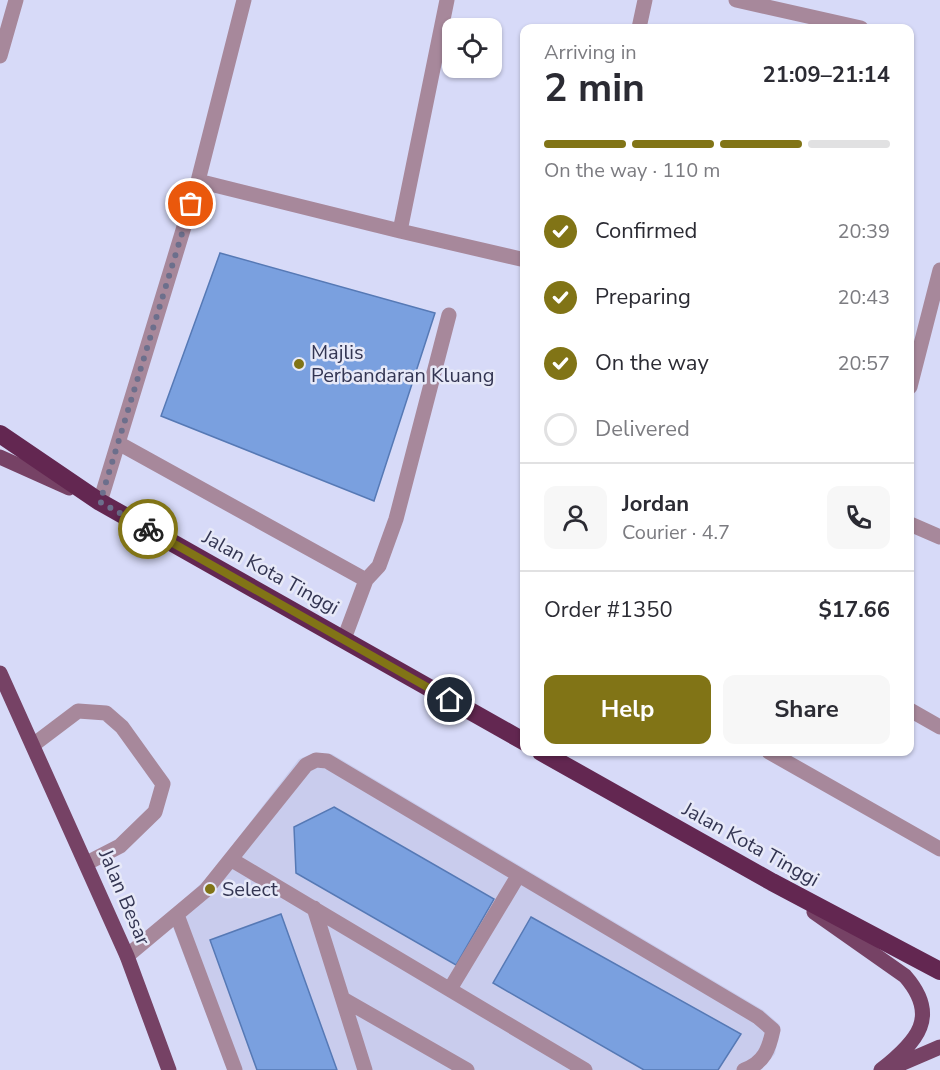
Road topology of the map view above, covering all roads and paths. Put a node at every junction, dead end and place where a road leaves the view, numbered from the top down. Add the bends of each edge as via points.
1 (16, 0) edge
2 (244, 0) edge
3 (447, 0) edge
4 (645, 0) edge
5 (735, 0) edge
6 (640, 24) edge
7 (843, 24) edge
8 (0, 56) edge
9 (198, 181) junction
10 (400, 231) junction
11 (520, 260) edge
12 (940, 270) edge
13 (938, 293) edge
14 (449, 315) dead end
15 (914, 362) edge
16 (0, 434) edge
17 (120, 444) junction
18 (0, 457) edge
19 (100, 502) junction
20 (914, 526) edge
21 (940, 537) edge
22 (366, 580) junction
23 (344, 639) junction
24 (0, 673) edge
25 (0, 699) edge
26 (914, 712) edge
27 (940, 727) edge
28 (520, 739) edge
29 (33, 745) junction
30 (549, 756) edge
31 (776, 756) edge
32 (940, 849) edge
33 (232, 860) junction
34 (87, 863) junction
35 (518, 876) junction
36 (772, 882) junction
37 (314, 908) junction
38 (177, 915) junction
39 (127, 956) junction
40 (940, 971) edge
41 (450, 989) junction
42 (343, 999) junction
43 (940, 1047) edge
44 (169, 1070) edge
45 (235, 1070) edge
46 (365, 1070) edge
47 (467, 1070) edge
48 (585, 1070) edge
49 (744, 1070) edge
50 (881, 1070) edge
51 (886, 1070) edge

1 - 8 street
2 - 9 street
3 - 10 street
4 - 6 street
5 - 7 street
9 - 10 street
9 - 17 street
10 - 11 street
12 - 13 street
13 - 15 street
14 - 22 street via 396,519 379,566
16 - 19 highway, Jalan Kota Tinggi
17 - 19 street
17 - 22 street
18 - 19 main road
19 - 23 highway, Jalan Kota Tinggi
20 - 21 street
22 - 23 street
23 - 28 highway, Jalan Kota Tinggi
24 - 29 main road, Jalan Besar
25 - 29 main road, Jalan Besar
26 - 27 street
29 - 34 main road, Jalan Besar
29 - 34 street via 78,711 106,713 123,727 163,784 155,812 120,846
30 - 36 highway, Jalan Kota Tinggi
31 - 32 street
33 - 35 street via 306,765 316,760 327,761
33 - 37 street
33 - 38 street via 206,891
34 - 39 main road, Jalan Besar
35 - 41 street
35 - 49 street via 758,1017 773,1030 768,1053
36 - 40 highway, Jalan Kota Tinggi
36 - 50 main road via 905,976 927,999 929,1013 921,1035
37 - 41 street
37 - 42 street
38 - 39 street
38 - 45 street
39 - 44 main road, Jalan Besar
41 - 48 street
42 - 46 street
42 - 47 street
43 - 51 main road

